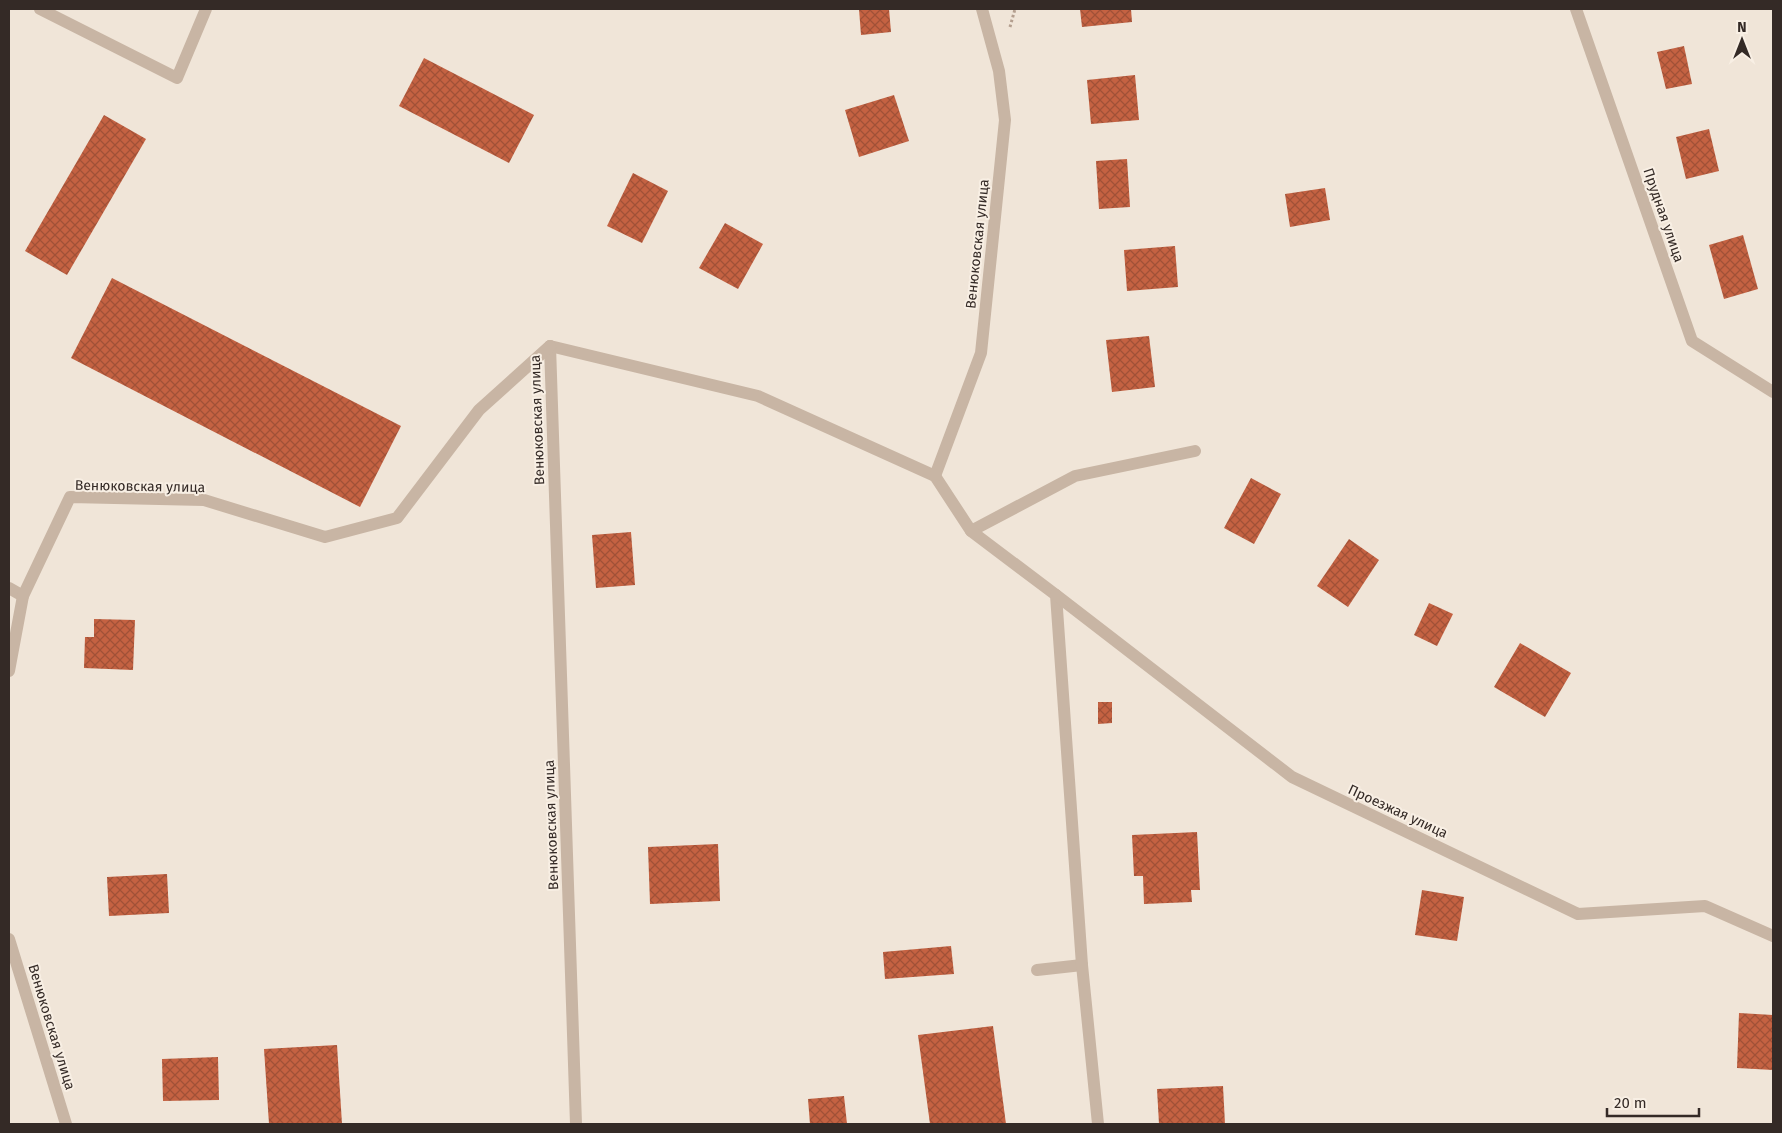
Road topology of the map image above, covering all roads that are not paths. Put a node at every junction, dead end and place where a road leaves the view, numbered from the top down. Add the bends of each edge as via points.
1 (40, 9) edge
2 (206, 9) edge
3 (982, 9) edge
4 (1576, 9) edge
5 (550, 346) junction
6 (1773, 392) edge
7 (1195, 451) dead end
8 (935, 476) junction
9 (971, 531) junction
10 (9, 588) edge
11 (1056, 595) junction
12 (23, 596) junction
13 (9, 671) edge
14 (1773, 936) edge
15 (9, 939) edge
16 (1082, 965) junction
17 (1037, 970) dead end
18 (66, 1124) edge
19 (576, 1124) edge
20 (1098, 1124) edge

1 - 2 street via 177,78
3 - 8 street, Венюковская улица via 999,71 1005,120 981,354
4 - 6 street, Прудная улица via 1692,341
5 - 8 street via 758,396
5 - 12 street, Венюковская улица via 480,410 397,518 325,538 204,500 70,497
5 - 19 street, Венюковская улица
7 - 9 street via 1075,476
8 - 9 street, Проезжая улица
9 - 11 street, Проезжая улица
10 - 12 street
11 - 14 street, Проезжая улица via 1292,777 1578,914 1705,906
11 - 16 street
12 - 13 street, Венюковская улица
15 - 18 street, Венюковская улица
16 - 17 street
16 - 20 street

